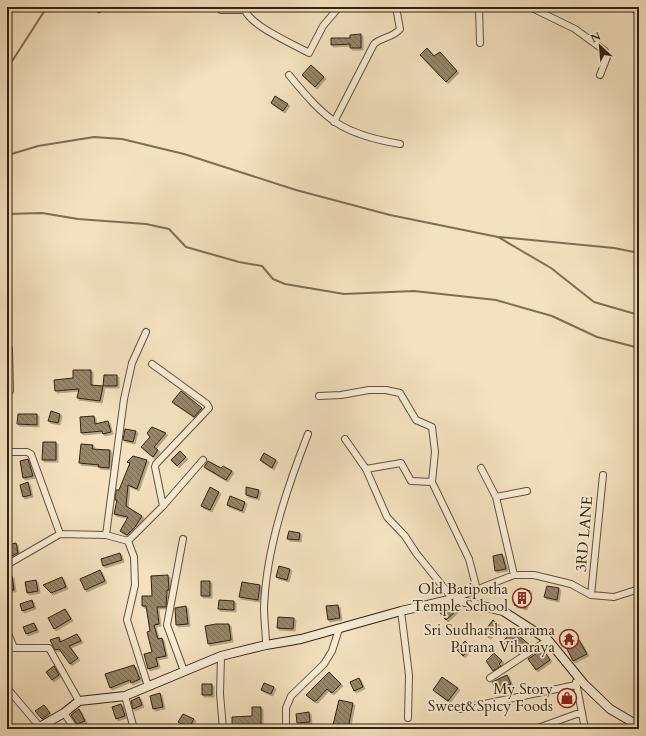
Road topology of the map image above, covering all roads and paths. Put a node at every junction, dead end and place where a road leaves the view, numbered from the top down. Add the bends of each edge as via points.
1 (218, 7) edge
2 (339, 7) edge
3 (396, 7) edge
4 (479, 7) edge
5 (534, 7) edge
6 (634, 7) edge
7 (246, 8) edge
8 (639, 11) edge
9 (480, 43) dead end
10 (289, 75) dead end
11 (600, 76) dead end
12 (334, 122) junction
13 (400, 144) dead end
14 (146, 332) dead end
15 (9, 349) dead end
16 (152, 364) dead end
17 (7, 394) edge
18 (319, 396) dead end
19 (308, 434) dead end
20 (345, 439) dead end
21 (7, 452) edge
22 (203, 460) dead end
23 (482, 468) dead end
24 (366, 469) junction
25 (603, 475) dead end
26 (432, 482) junction
27 (527, 491) dead end
28 (496, 497) junction
29 (163, 506) junction
30 (60, 534) junction
31 (106, 535) junction
32 (183, 539) dead end
33 (128, 541) junction
34 (7, 563) edge
35 (514, 575) junction
36 (639, 589) edge
37 (477, 590) junction
38 (591, 595) junction
39 (453, 599) junction
40 (401, 611) junction
41 (339, 629) junction
42 (7, 631) edge
43 (548, 640) junction
44 (266, 645) junction
45 (221, 656) junction
46 (184, 671) junction
47 (577, 676) junction
48 (490, 678) dead end
49 (576, 685) junction
50 (148, 686) junction
51 (7, 688) edge
52 (125, 696) junction
53 (80, 701) junction
54 (460, 709) dead end
55 (582, 712) junction
56 (64, 713) junction
57 (408, 718) dead end
58 (639, 726) edge
59 (38, 728) edge
60 (75, 729) edge
61 (134, 729) edge
62 (223, 729) edge
63 (286, 729) edge
64 (535, 729) edge
65 (585, 729) edge

1 - 7 street via 221,10
2 - 7 street via 323,26 309,53 247,16
3 - 12 street via 400,29 396,34 374,44
4 - 9 street
5 - 11 street via 575,29 605,51 607,57
6 - 8 street
10 - 12 street via 313,104
12 - 13 street via 358,135
14 - 31 street via 132,363 124,399
15 - 17 street via 10,391
16 - 29 street via 209,408 155,467
18 - 26 street via 369,390 386,390 400,394 416,420 432,426 435,452
19 - 44 street via 288,483 279,518 264,608
20 - 24 street
21 - 30 street via 31,454
22 - 29 street
23 - 28 street
24 - 26 street via 401,463 411,481
24 - 39 street via 388,517 406,536 416,553
25 - 38 street, 3RD LANE
26 - 37 street via 469,559
27 - 28 street
28 - 35 street
29 - 33 street
30 - 31 street
30 - 34 street
31 - 33 street
32 - 46 street via 167,625
33 - 50 street via 134,556 135,585 127,620
35 - 37 street
35 - 38 street via 534,575 571,584
36 - 38 street via 614,597
37 - 39 street
39 - 40 street
39 - 43 street via 503,611
40 - 41 street
40 - 57 street via 409,675
41 - 44 street
41 - 63 street via 332,651 324,664 290,696 286,708
42 - 53 street via 14,648 49,648
43 - 47 street
43 - 48 street
44 - 45 street
45 - 46 street
45 - 62 street via 220,694
46 - 50 street
47 - 49 street
47 - 58 street via 610,709
49 - 54 street
49 - 55 street
50 - 52 street
51 - 59 street
52 - 53 street
52 - 61 street
53 - 56 street
55 - 64 street
55 - 65 street
56 - 59 street
56 - 60 street

